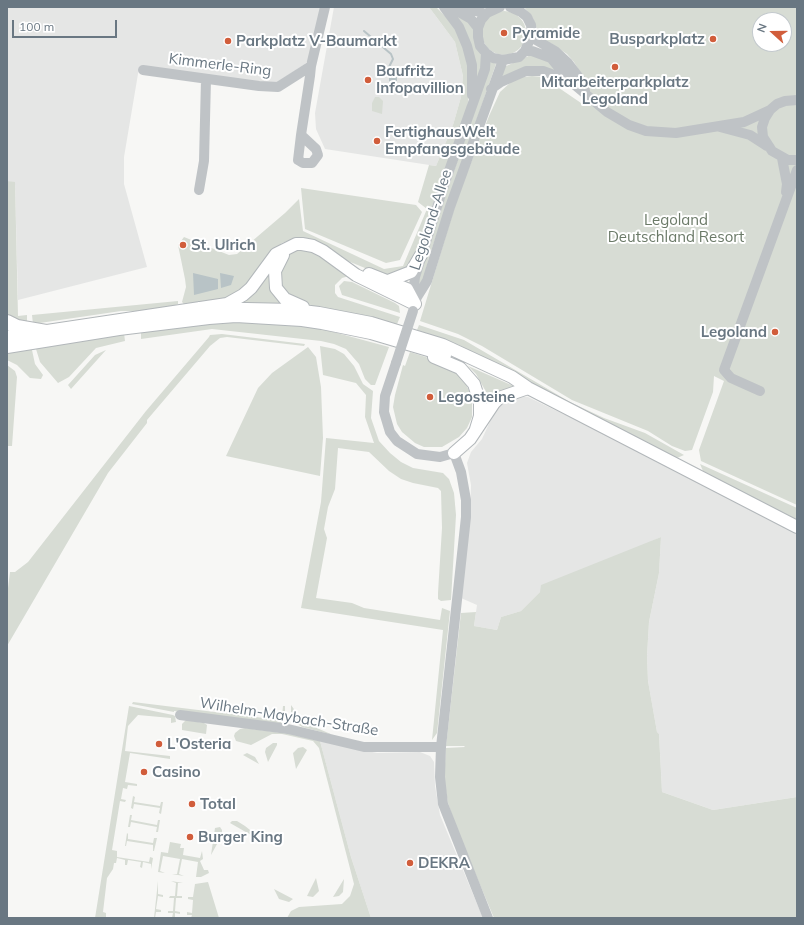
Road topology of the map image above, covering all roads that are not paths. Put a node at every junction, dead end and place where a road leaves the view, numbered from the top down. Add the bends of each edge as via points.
1 (325, 7) edge
2 (444, 7) edge
3 (450, 7) edge
4 (463, 7) edge
5 (500, 7) edge
6 (515, 8) edge
7 (486, 14) junction
8 (478, 28) junction
9 (532, 34) junction
10 (525, 51) junction
11 (486, 53) junction
12 (503, 60) junction
13 (311, 66) junction
14 (143, 70) dead end
15 (206, 79) junction
16 (570, 81) junction
17 (491, 89) junction
18 (587, 95) junction
19 (797, 100) edge
20 (770, 110) junction
21 (469, 118) junction
22 (716, 126) junction
23 (301, 135) dead end
24 (767, 146) junction
25 (782, 158) junction
26 (797, 160) edge
27 (797, 170) edge
28 (199, 190) dead end
29 (786, 198) junction
30 (290, 247) junction
31 (422, 255) junction
32 (348, 267) junction
33 (388, 281) junction
34 (745, 291) dead end
35 (756, 296) dead end
36 (415, 304) junction
37 (199, 308) junction
38 (319, 313) junction
39 (7, 322) edge
40 (46, 332) junction
41 (7, 336) edge
42 (7, 347) edge
43 (419, 348) junction
44 (528, 388) junction
45 (760, 391) dead end
46 (476, 429) junction
47 (454, 453) junction
48 (797, 527) edge
49 (180, 715) dead end
50 (441, 747) junction
51 (488, 918) edge

1 - 13 street
2 - 21 street via 459,27 472,65 473,84
3 - 8 street via 470,19
4 - 7 street
5 - 7 street
6 - 9 street via 526,17
7 - 8 street
8 - 11 street via 478,37
9 - 10 street
9 - 18 street via 536,40 555,51 568,63 580,79
10 - 12 street via 519,57
10 - 16 street via 537,52 551,58
11 - 12 street
11 - 21 street, Legoland-Allee via 485,69
12 - 17 street, Legoland-Allee
13 - 15 street, Kimmerle-Ring via 278,87
13 - 23 street
14 - 15 street, Kimmerle-Ring
15 - 28 street via 204,161
16 - 17 street via 543,71 526,71
16 - 18 street
17 - 36 street, Legoland-Allee via 427,281
18 - 22 street via 617,118 646,131 676,133
19 - 20 street via 784,101
20 - 22 street via 744,122
20 - 24 street via 762,127
21 - 31 street, Legoland-Allee
22 - 24 street via 750,135
24 - 25 street
25 - 26 street
25 - 29 street via 787,184
27 - 29 street
29 - 45 street via 724,370 731,378
30 - 32 main road via 302,244 313,246
30 - 37 main road via 276,254 243,295 227,304
30 - 38 main road via 276,267 276,288 292,304
31 - 33 main road via 411,272
31 - 36 street, Legoland-Allee via 414,285
32 - 33 main road
32 - 36 main road via 356,275
33 - 36 main road via 407,289
34 - 35 street
36 - 47 street, bridge via 385,396 384,412 390,432 397,441 417,454 440,457
37 - 38 main road via 288,309
37 - 40 main road
38 - 44 main road via 371,323 438,343 512,377
39 - 40 highway via 17,327
40 - 41 main road
42 - 43 main road via 119,329 236,316 322,323
43 - 44 main road via 453,358
43 - 46 main road via 460,368 467,375 478,393 480,403
44 - 46 main road via 499,398
44 - 48 main road
46 - 47 main road via 470,440
47 - 50 street via 461,472 466,517
49 - 50 street, Wilhelm-Maybach-Straße via 288,729 364,747
50 - 51 street via 440,777 443,804

